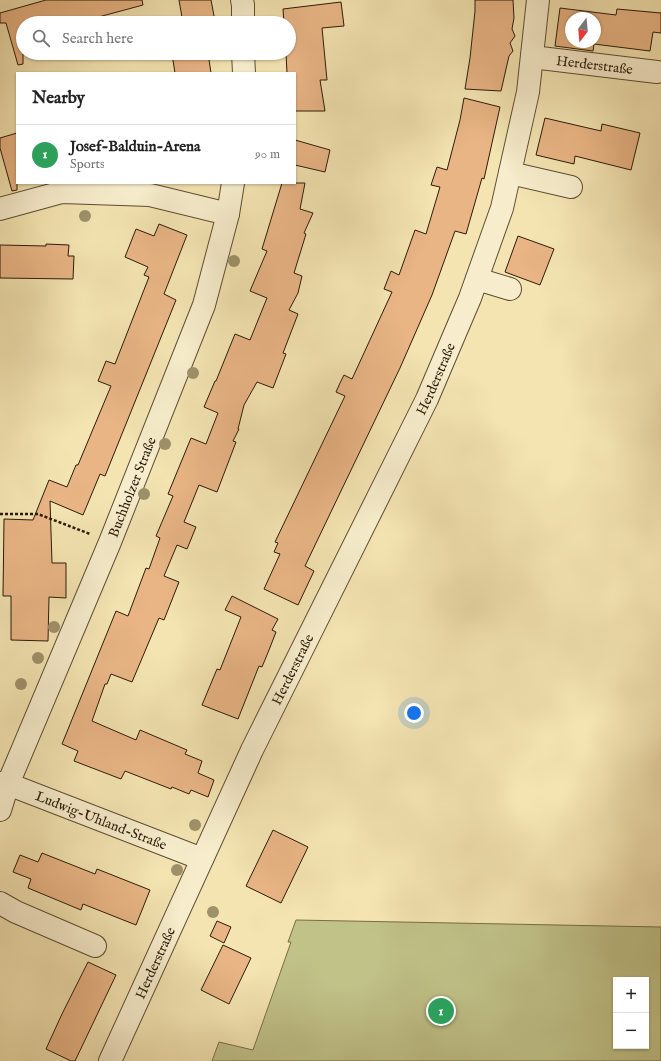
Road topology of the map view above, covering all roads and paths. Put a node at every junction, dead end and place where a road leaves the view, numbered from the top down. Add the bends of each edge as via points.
1 (242, 0) edge
2 (538, 0) edge
3 (243, 16) edge
4 (532, 58) junction
5 (244, 60) edge
6 (244, 72) edge
7 (657, 72) dead end
8 (510, 173) junction
9 (233, 184) edge
10 (571, 187) dead end
11 (0, 209) edge
12 (228, 214) junction
13 (477, 279) junction
14 (510, 289) dead end
15 (0, 514) edge
16 (110, 542) junction
17 (4, 784) edge
18 (0, 810) edge
19 (202, 859) junction
20 (0, 903) edge
21 (95, 946) dead end
22 (110, 1061) edge

1 - 3 street
2 - 4 street, Herderstraße
4 - 7 street, Herderstraße
4 - 8 street, Herderstraße via 528,92
5 - 6 street
8 - 10 street
8 - 13 street, Herderstraße via 502,208
9 - 12 street, Buchholzer Straße
11 - 12 street via 62,192 150,195
12 - 16 street, Buchholzer Straße via 204,305
13 - 14 street
13 - 19 street, Herderstraße via 427,399 252,750
15 - 16 path via 38,514
16 - 17 street, Buchholzer Straße
17 - 18 street, Buchholzer Straße
17 - 19 street, Ludwig-Uhland-Straße
19 - 22 street, Herderstraße
20 - 21 street

